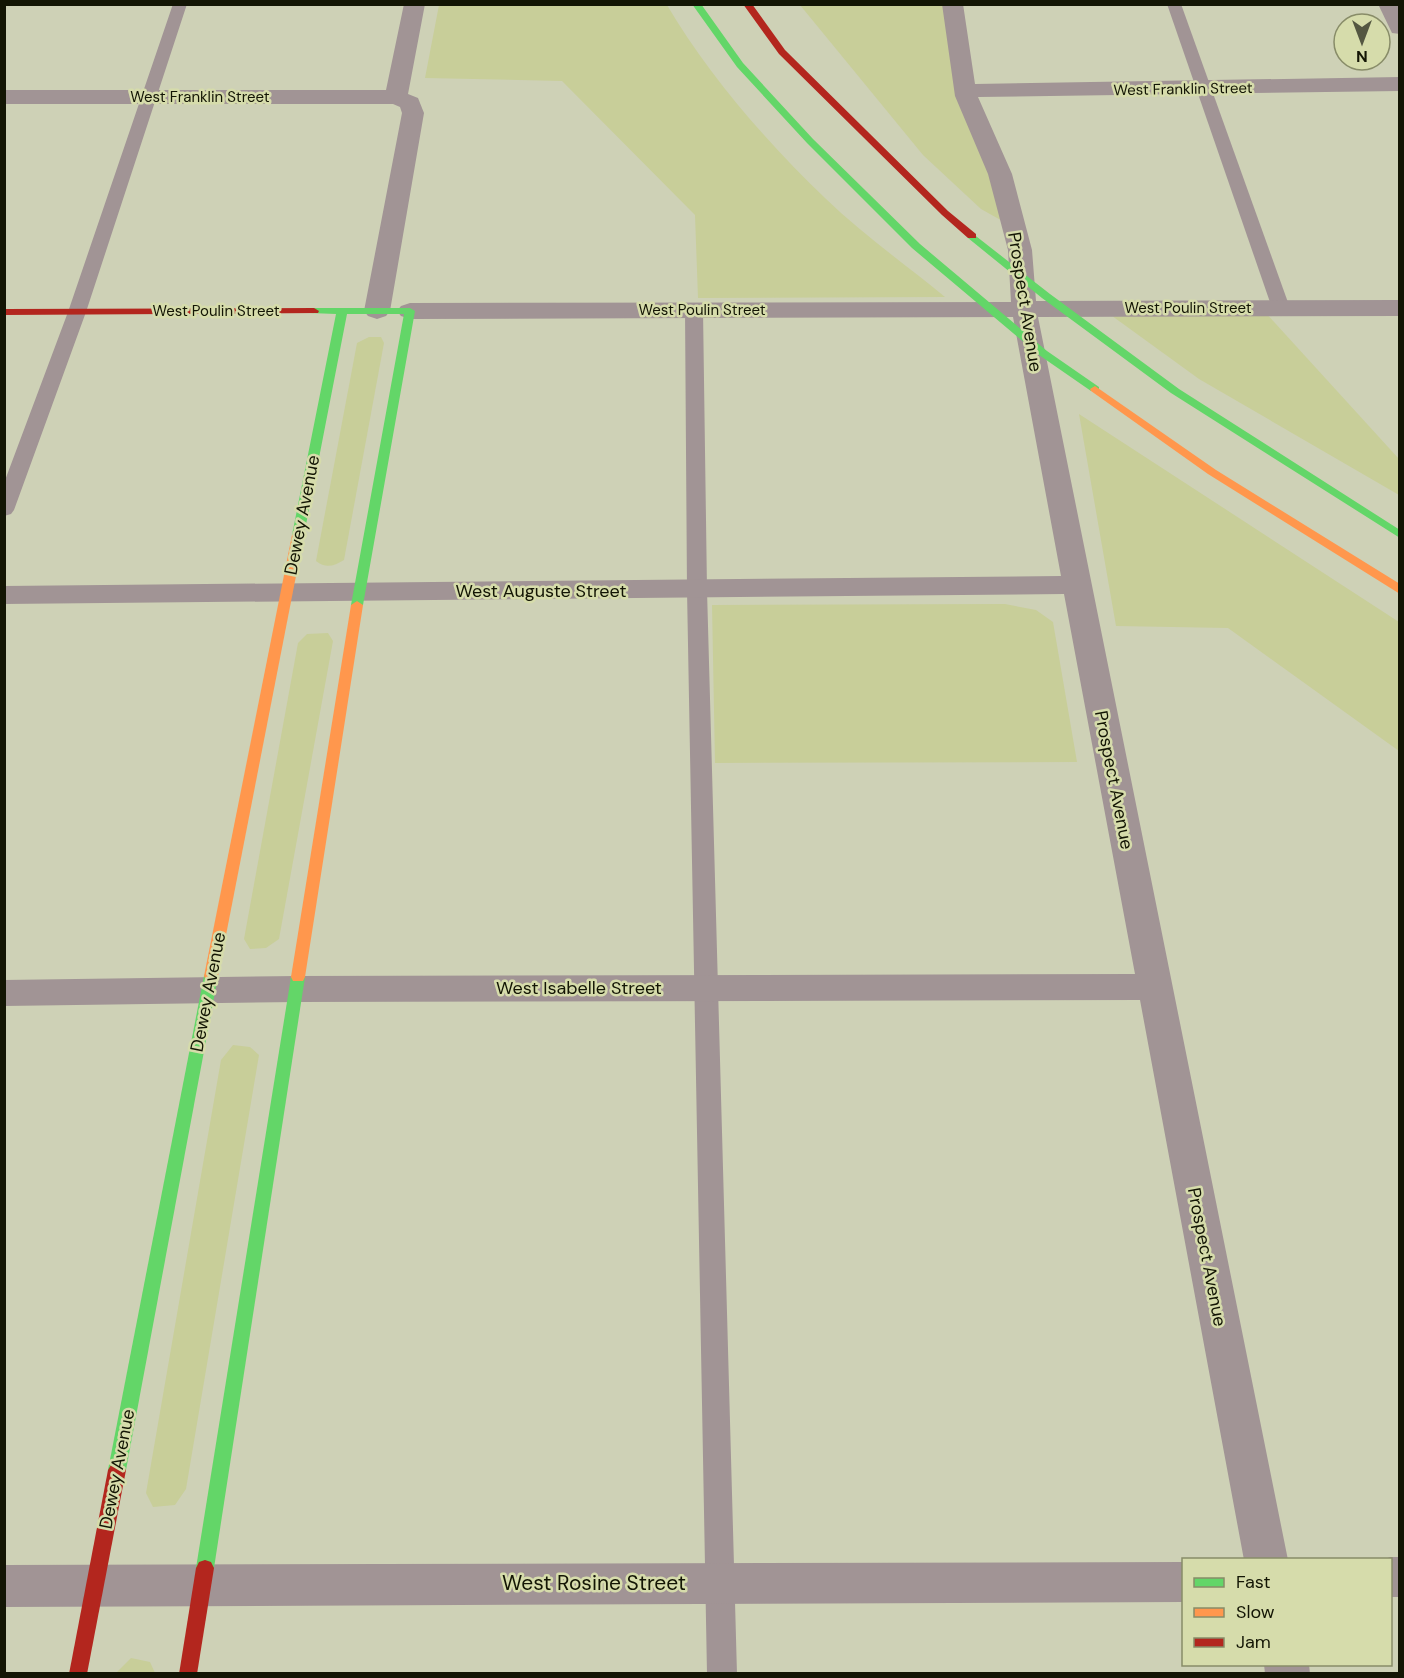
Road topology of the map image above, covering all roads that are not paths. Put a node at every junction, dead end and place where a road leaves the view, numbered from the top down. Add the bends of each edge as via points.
1 (180, 4) edge
2 (415, 4) edge
3 (696, 4) edge
4 (747, 4) edge
5 (952, 4) edge
6 (1173, 4) edge
7 (1388, 4) edge
8 (1400, 28) edge
9 (1400, 84) edge
10 (1203, 89) junction
11 (966, 92) junction
12 (4, 97) edge
13 (151, 97) junction
14 (396, 97) junction
15 (1281, 308) junction
16 (1400, 308) edge
17 (1024, 309) junction
18 (693, 310) junction
19 (342, 311) junction
20 (377, 311) junction
21 (410, 311) junction
22 (4, 312) edge
23 (77, 312) junction
24 (4, 510) edge
25 (1400, 535) edge
26 (1078, 585) junction
27 (697, 590) junction
28 (1400, 590) edge
29 (287, 592) junction
30 (359, 592) junction
31 (4, 595) edge
32 (1154, 987) junction
33 (707, 988) junction
34 (297, 989) junction
35 (208, 990) junction
36 (4, 993) edge
37 (1266, 1558) edge
38 (1182, 1582) edge
39 (721, 1583) junction
40 (202, 1584) junction
41 (95, 1585) junction
42 (4, 1586) edge
43 (78, 1674) edge
44 (188, 1674) edge
45 (722, 1674) edge

1 - 13 lane
2 - 14 street
3 - 28 main road via 740,65 810,141 916,246 1042,353 1212,472
4 - 25 main road via 782,52 945,213 1046,296 1175,390
5 - 11 street, Prospect Avenue
6 - 10 lane
7 - 8 street
9 - 10 street, West Franklin Street
10 - 11 street, West Franklin Street
10 - 15 lane
11 - 17 street, Prospect Avenue via 1002,185 1020,250
12 - 13 street, West Franklin Street
13 - 14 street, West Franklin Street
13 - 23 lane
14 - 20 street via 410,103 413,113
15 - 16 street, West Poulin Street
15 - 17 street, West Poulin Street
17 - 18 street, West Poulin Street
17 - 26 street, Prospect Avenue
18 - 21 street, West Poulin Street
18 - 27 lane
19 - 20 main road, West Poulin Street
19 - 23 main road, West Poulin Street
19 - 29 main road, Dewey Avenue
20 - 21 main road, West Poulin Street
21 - 30 main road
22 - 23 main road, West Poulin Street
23 - 24 lane
26 - 27 street, West Auguste Street
26 - 32 street, Prospect Avenue
27 - 30 street, West Auguste Street
27 - 33 lane
29 - 30 street, West Auguste Street
29 - 31 street, West Auguste Street
29 - 35 main road, Dewey Avenue
30 - 34 main road
32 - 33 street, West Isabelle Street
32 - 37 street, Prospect Avenue
33 - 34 street, West Isabelle Street
33 - 39 lane
34 - 35 street, West Isabelle Street
34 - 40 main road
35 - 36 street, West Isabelle Street
35 - 41 main road, Dewey Avenue
38 - 39 street, West Rosine Street
39 - 40 street, West Rosine Street
39 - 45 lane
40 - 41 street, West Rosine Street
40 - 44 main road
41 - 42 street, West Rosine Street
41 - 43 main road, Dewey Avenue

